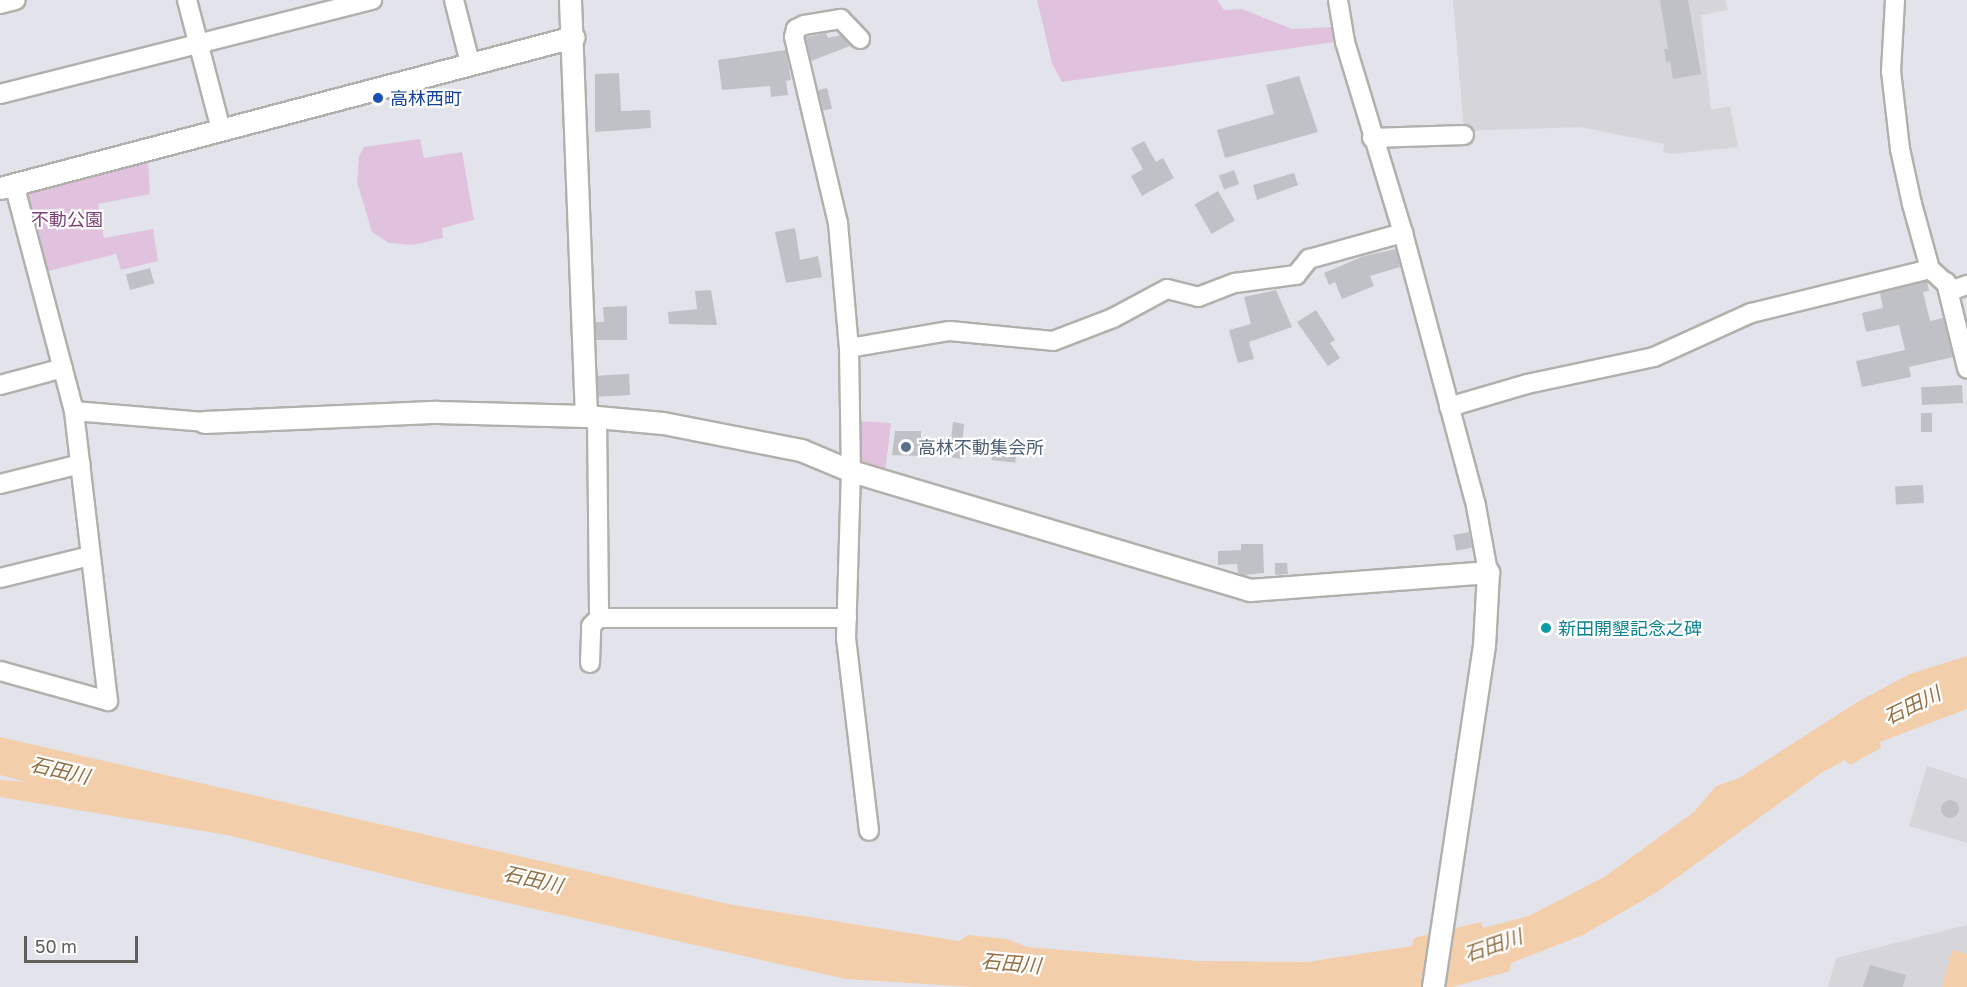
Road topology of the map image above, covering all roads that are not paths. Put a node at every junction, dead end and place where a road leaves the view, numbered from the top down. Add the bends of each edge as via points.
1 (16, 0) edge
2 (187, 0) edge
3 (372, 0) edge
4 (454, 0) edge
5 (570, 0) edge
6 (1338, 0) edge
7 (1895, 0) edge
8 (0, 4) edge
9 (573, 37) junction
10 (860, 39) dead end
11 (200, 43) junction
12 (470, 63) junction
13 (0, 94) edge
14 (221, 129) junction
15 (1464, 135) dead end
16 (1372, 138) junction
17 (7, 186) edge
18 (1402, 233) junction
19 (1930, 269) junction
20 (1946, 282) junction
21 (1967, 285) edge
22 (849, 348) junction
23 (63, 368) junction
24 (1967, 368) edge
25 (0, 385) edge
26 (1449, 407) junction
27 (74, 411) junction
28 (592, 416) junction
29 (204, 422) joint
30 (81, 464) junction
31 (851, 471) junction
32 (0, 484) edge
33 (90, 556) junction
34 (1488, 572) junction
35 (0, 578) edge
36 (598, 618) junction
37 (847, 618) junction
38 (590, 663) dead end
39 (0, 671) edge
40 (869, 831) dead end
41 (1433, 987) edge

1 - 8 street
2 - 11 street
3 - 11 street
4 - 12 street
5 - 9 street
6 - 16 street via 1345,42
7 - 19 street via 1891,71 1900,149
9 - 12 street
9 - 28 street
10 - 22 street via 841,19 804,25 796,29 794,37 838,223
11 - 13 street
11 - 14 street
12 - 14 street
14 - 17 street
15 - 16 street
16 - 18 street
17 - 23 street
18 - 22 street via 1309,259 1296,275 1235,283 1198,297 1167,289 1113,318 1053,341 950,331
18 - 26 street
19 - 20 street
19 - 26 street via 1751,313 1654,357 1527,384
20 - 21 street via 1953,290
20 - 24 street
22 - 31 street
23 - 25 street
23 - 27 street
26 - 34 street via 1479,517
27 - 29 street
27 - 30 street
28 - 29 street via 437,412
28 - 31 street via 663,423 774,443
28 - 36 street
30 - 32 street
30 - 33 street
31 - 34 street via 1250,590
31 - 37 street
33 - 35 street
33 - 39 street via 108,701
34 - 41 street via 1483,655
36 - 37 street
36 - 38 street via 591,626
37 - 40 street

